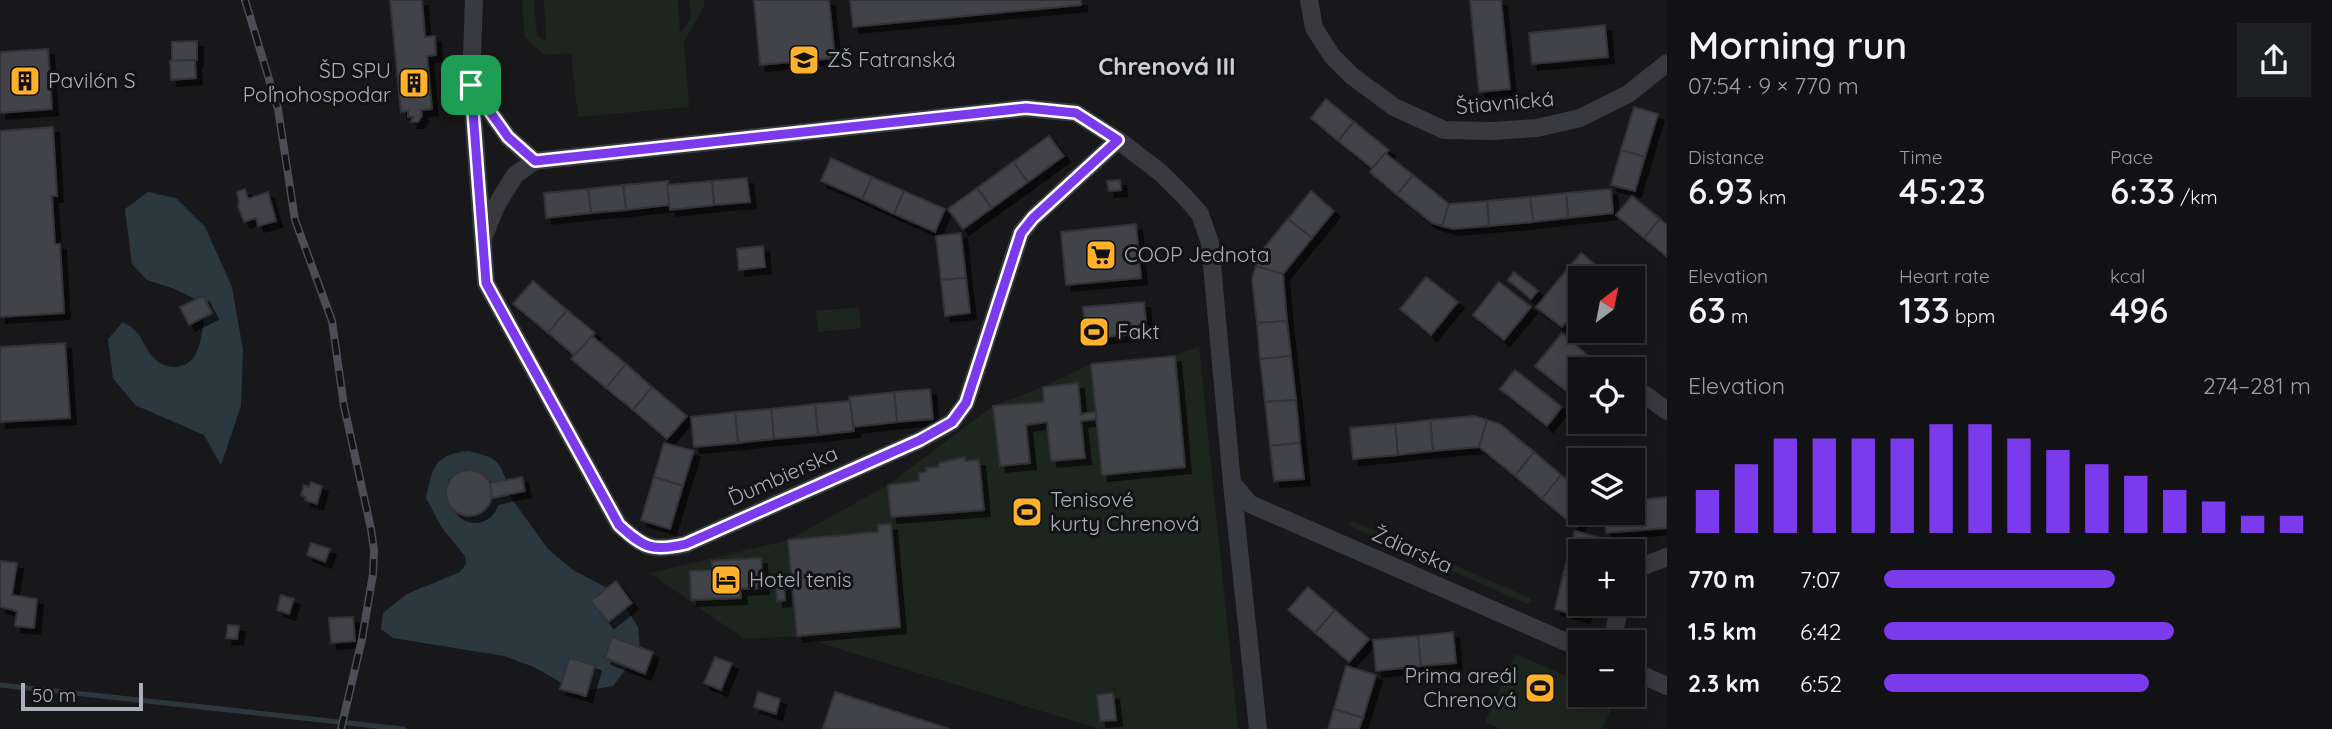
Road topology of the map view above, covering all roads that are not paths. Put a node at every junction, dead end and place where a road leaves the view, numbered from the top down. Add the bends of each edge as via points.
1 (474, 0) edge
2 (1310, 0) edge
3 (1667, 64) edge
4 (471, 85) junction
5 (1118, 140) junction
6 (535, 161) junction
7 (483, 238) junction
8 (1645, 395) edge
9 (1667, 411) edge
10 (1232, 483) junction
11 (1667, 557) edge
12 (1645, 565) edge
13 (1568, 643) edge
14 (1645, 676) edge
15 (1667, 686) edge
16 (1258, 729) edge

1 - 4 street, Ďumbierska
2 - 3 street, Štiavnická via 1314,29 1345,69 1394,107 1444,130 1537,128 1580,118 1628,94
4 - 6 street via 508,137
4 - 7 street, Ďumbierska
5 - 6 street via 1076,113 1026,108
5 - 7 street, Ďumbierska via 1021,233 966,403 952,422 699,538 664,549 638,543 619,525 486,283
5 - 10 street via 1161,173 1200,214 1210,243
6 - 7 street, Ďumbierska via 515,175
8 - 9 street
10 - 13 street, Ždiarska via 1250,504
10 - 16 street
11 - 12 street
14 - 15 street

